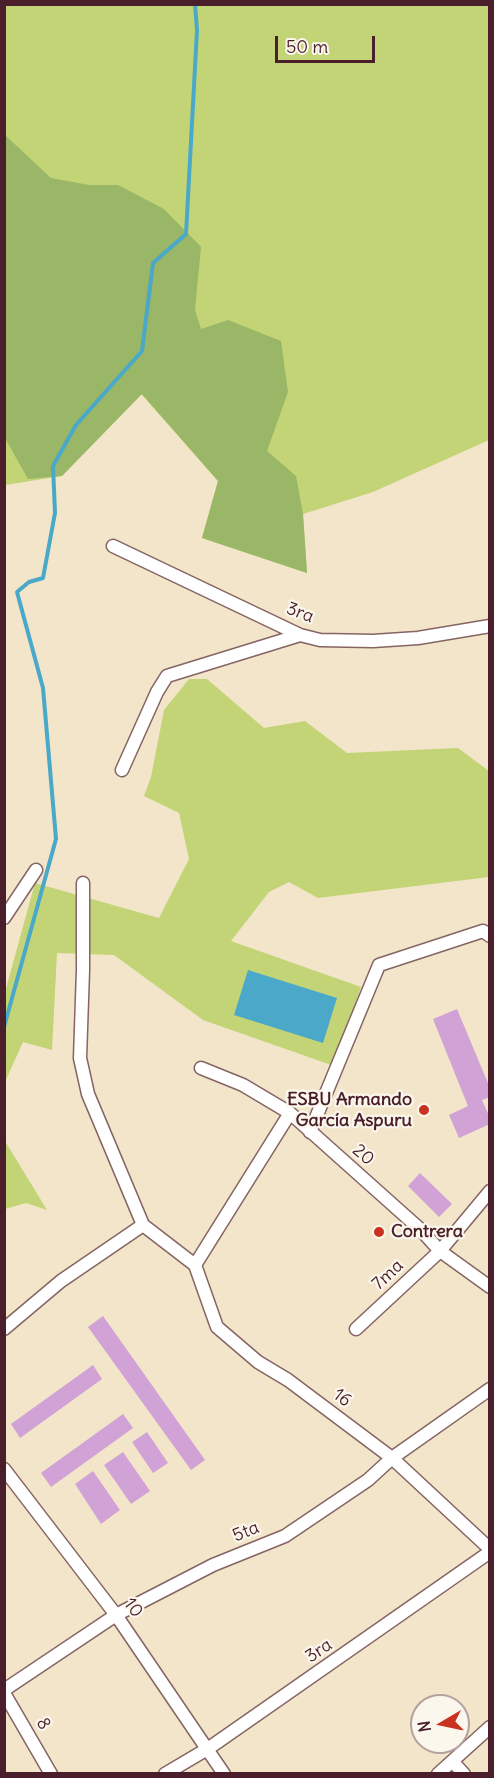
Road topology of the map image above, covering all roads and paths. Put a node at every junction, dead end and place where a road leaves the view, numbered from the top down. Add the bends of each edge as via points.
1 (113, 546) dead end
2 (489, 626) edge
3 (300, 635) junction
4 (122, 770) dead end
5 (36, 870) dead end
6 (82, 883) dead end
7 (6, 916) edge
8 (489, 936) edge
9 (201, 1068) dead end
10 (290, 1113) junction
11 (310, 1132) junction
12 (489, 1191) edge
13 (143, 1225) junction
14 (440, 1251) junction
15 (195, 1265) junction
16 (489, 1287) edge
17 (4, 1329) edge
18 (356, 1329) dead end
19 (489, 1389) edge
20 (392, 1458) junction
21 (4, 1469) edge
22 (489, 1551) edge
23 (116, 1615) junction
24 (4, 1692) edge
25 (489, 1727) edge
26 (208, 1748) junction
27 (453, 1762) junction
28 (51, 1773) edge
29 (165, 1773) edge
30 (224, 1773) edge
31 (438, 1773) edge
32 (464, 1773) edge

1 - 3 street, 3ra
2 - 3 street, 3ra via 373,641
3 - 4 street via 166,676
5 - 7 street
6 - 13 street via 80,1058 87,1094
8 - 11 street via 483,931 379,965
9 - 10 street, 20 via 243,1085
10 - 11 street, 20
10 - 15 street
11 - 14 street, 20 via 422,1230
12 - 14 street, 7ma
13 - 15 street
13 - 17 street via 61,1281
14 - 16 street, 20
14 - 18 street, 7ma
15 - 20 street, 16 via 217,1328
19 - 20 street, 5ta
20 - 22 street, 16
20 - 23 street, 5ta via 368,1480 285,1536 213,1565
21 - 23 street, 10
22 - 26 street, 3ra
23 - 24 street, 5ta
23 - 26 street, 10
24 - 28 street, 8
25 - 27 street
26 - 29 street, 3ra
26 - 30 street, 10
27 - 31 street
27 - 32 street

